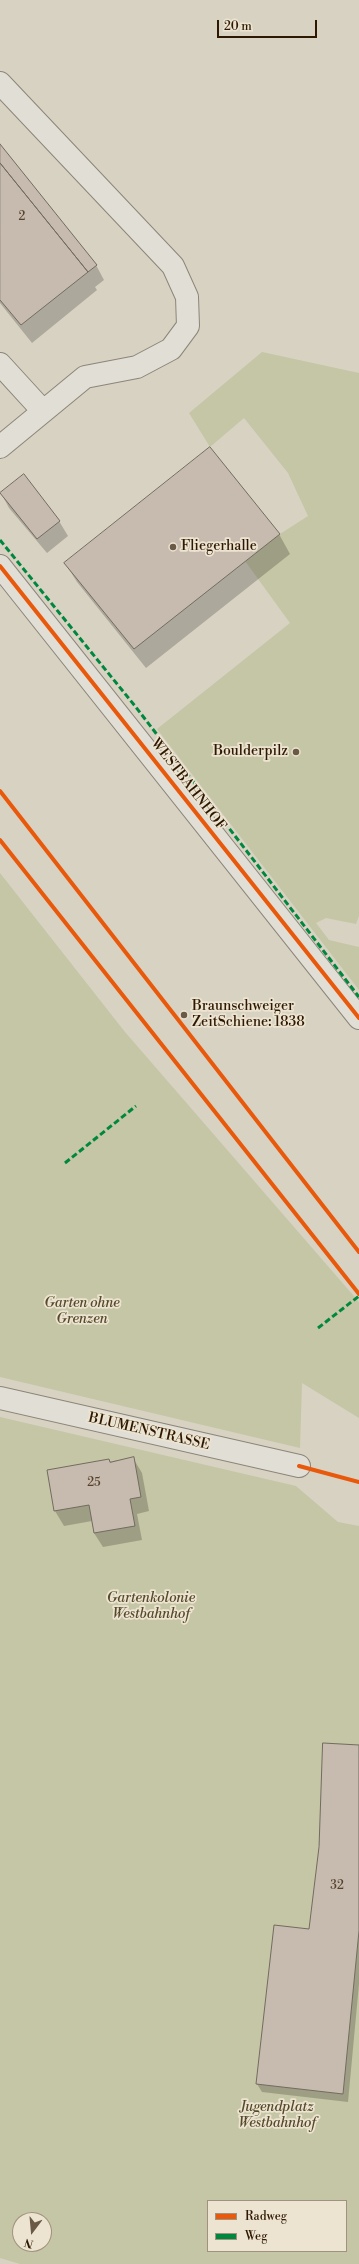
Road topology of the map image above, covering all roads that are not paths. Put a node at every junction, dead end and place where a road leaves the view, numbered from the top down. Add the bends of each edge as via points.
1 (0, 83) edge
2 (0, 364) edge
3 (43, 411) junction
4 (0, 447) edge
5 (0, 566) edge
6 (359, 1018) edge
7 (0, 1398) edge
8 (299, 1466) dead end

1 - 3 street via 173,266 187,297 188,326 171,349 137,367 85,377
2 - 3 street
3 - 4 street
5 - 6 street, WESTBAHNHOF
7 - 8 street, BLUMENSTRASSE

